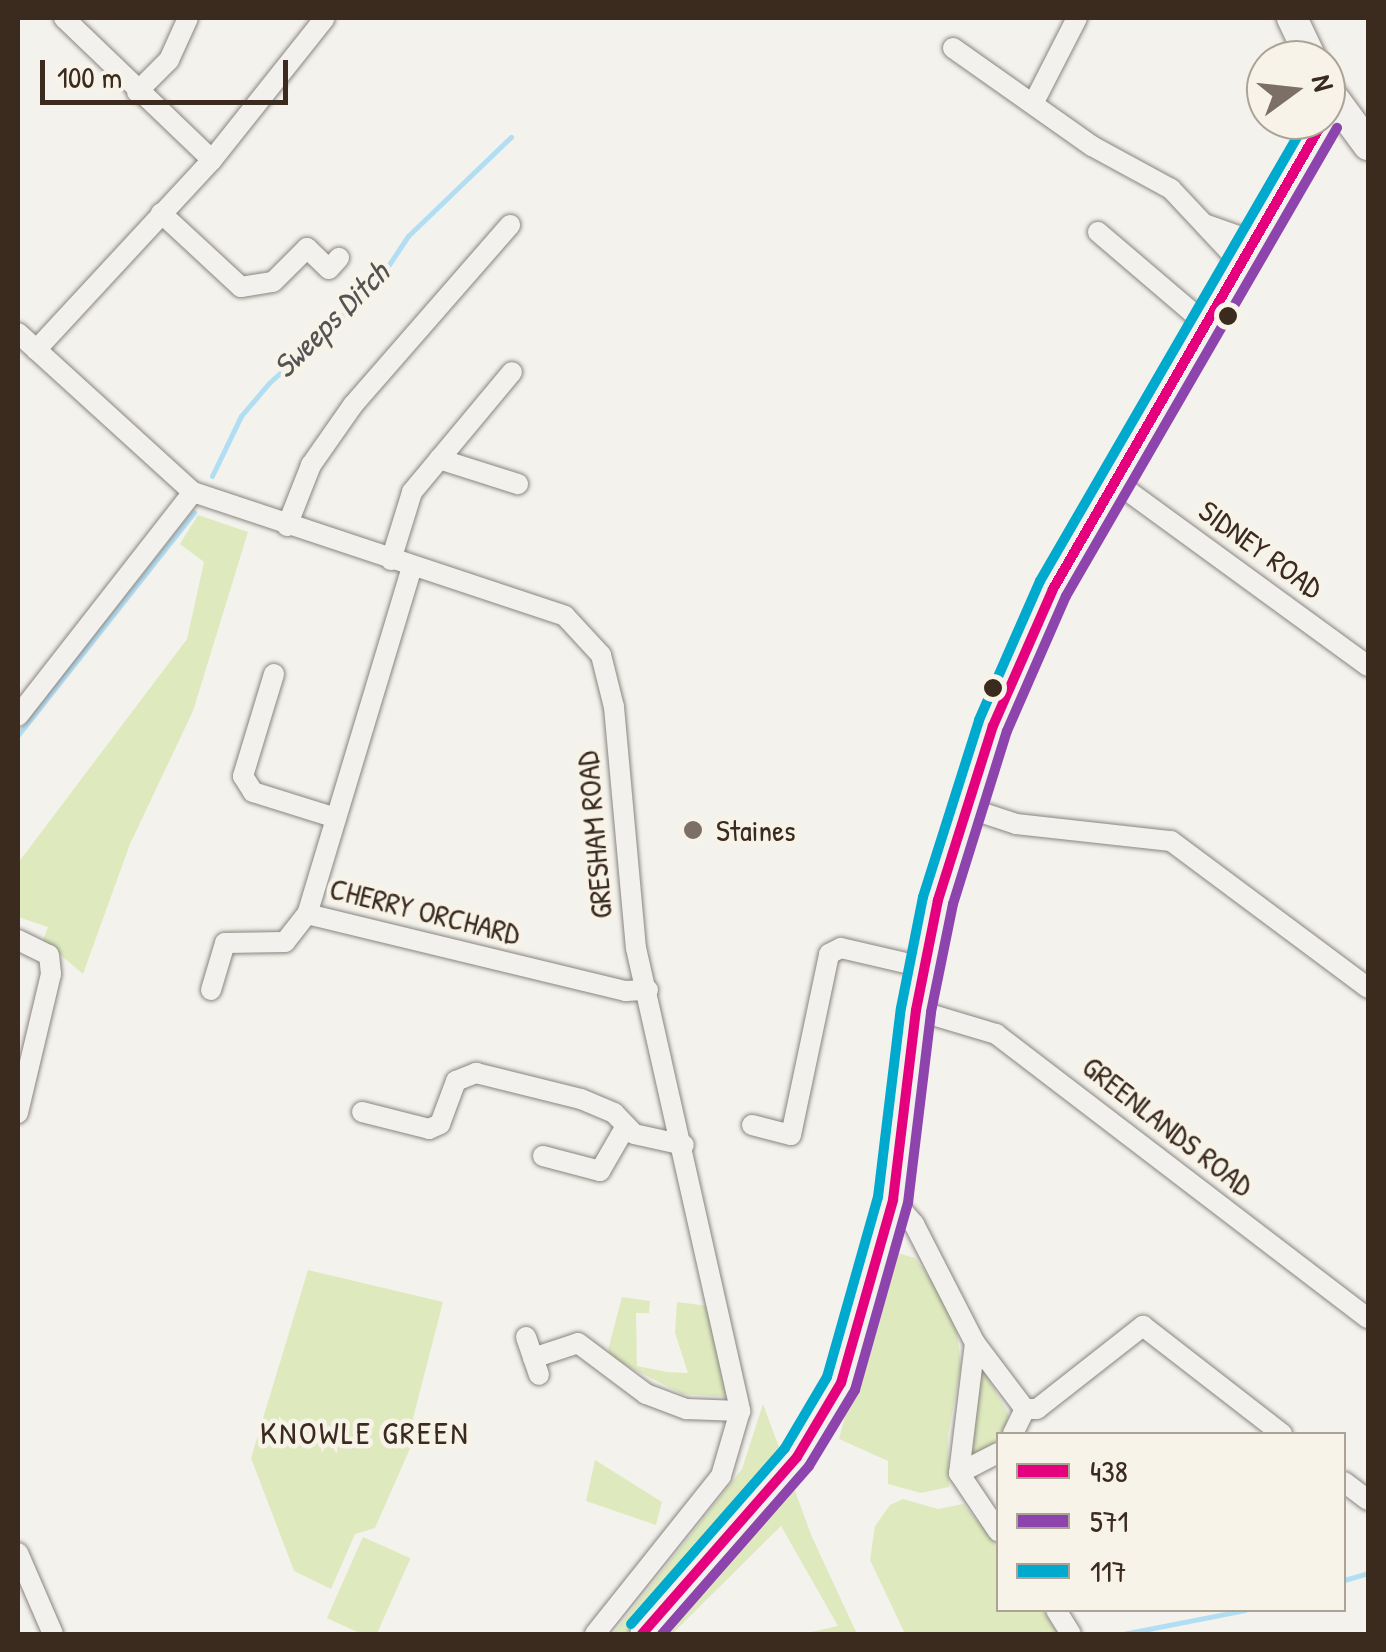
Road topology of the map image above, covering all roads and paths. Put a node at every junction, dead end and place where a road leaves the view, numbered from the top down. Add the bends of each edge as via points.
1 (64, 18) edge
2 (188, 18) edge
3 (324, 18) edge
4 (1078, 18) edge
5 (953, 48) dead end
6 (137, 92) junction
7 (1032, 104) junction
8 (1346, 125) edge
9 (1311, 140) edge
10 (1368, 145) edge
11 (212, 160) junction
12 (161, 213) junction
13 (1197, 222) junction
14 (510, 225) dead end
15 (1098, 232) dead end
16 (1255, 242) junction
17 (339, 258) dead end
18 (1242, 265) junction
19 (1208, 326) junction
20 (18, 332) edge
21 (36, 350) junction
22 (512, 372) dead end
23 (439, 459) junction
24 (1117, 483) junction
25 (518, 484) dead end
26 (193, 492) junction
27 (288, 526) junction
28 (390, 560) junction
29 (412, 567) junction
30 (1368, 666) edge
31 (274, 674) dead end
32 (18, 716) edge
33 (965, 807) junction
34 (336, 818) junction
35 (307, 914) junction
36 (18, 940) edge
37 (923, 967) junction
38 (1368, 988) edge
39 (211, 990) dead end
40 (648, 990) junction
41 (916, 1010) junction
42 (362, 1112) dead end
43 (18, 1113) edge
44 (626, 1126) junction
45 (752, 1126) dead end
46 (684, 1145) junction
47 (543, 1156) dead end
48 (893, 1200) junction
49 (882, 1245) junction
50 (930, 1254) junction
51 (1368, 1318) edge
52 (975, 1342) junction
53 (533, 1357) dead end
54 (1025, 1409) junction
55 (740, 1411) junction
56 (1014, 1432) edge
57 (1279, 1432) edge
58 (996, 1454) edge
59 (959, 1474) junction
60 (1346, 1484) edge
61 (1368, 1500) edge
62 (996, 1528) edge
63 (18, 1553) edge
64 (1057, 1612) edge
65 (53, 1634) edge
66 (595, 1634) edge
67 (642, 1634) edge
68 (1071, 1634) edge

1 - 6 street
2 - 6 street via 188,31 169,60
3 - 11 street
4 - 7 street
5 - 7 street
6 - 11 street
7 - 13 street via 1172,189
8 - 10 main road
9 - 16 street
11 - 12 street
12 - 17 street via 240,287 273,282 306,248 329,270
12 - 21 street
13 - 16 street
13 - 18 street
14 - 27 street via 354,405 310,465
15 - 19 street
16 - 18 street
18 - 19 street
19 - 24 street
20 - 21 street, GRESHAM ROAD
21 - 26 street, GRESHAM ROAD
22 - 23 street
23 - 25 street
23 - 28 street via 412,492
24 - 30 street, SIDNEY ROAD
24 - 33 street via 1024,649
26 - 27 street, GRESHAM ROAD
26 - 32 street
27 - 28 street, GRESHAM ROAD
28 - 29 street, GRESHAM ROAD
29 - 34 street, CHERRY ORCHARD
29 - 40 street, GRESHAM ROAD via 566,616 594,643 614,707 628,901
31 - 34 street via 243,776 253,792
33 - 37 street
33 - 38 street via 1016,824 1170,842
34 - 35 street, CHERRY ORCHARD
35 - 39 street via 285,942 224,942
35 - 40 street, CHERRY ORCHARD via 626,992
36 - 43 street via 45,952 52,963
37 - 41 street
37 - 45 street via 841,948 830,954 791,1135
40 - 46 street, GRESHAM ROAD
41 - 48 street
41 - 51 street, GREENLANDS ROAD via 996,1034
42 - 44 street via 429,1129 440,1124 456,1081 476,1073 581,1098
44 - 46 street
44 - 47 street via 600,1171
46 - 55 street, GRESHAM ROAD
48 - 49 street
48 - 50 street
49 - 50 street via 908,1242
49 - 67 street via 827,1416
50 - 52 street
52 - 54 street
52 - 59 street
53 - 55 street via 578,1343 646,1394 686,1409
54 - 56 street
54 - 57 street via 1077,1381 1143,1326
55 - 66 street, GRESHAM ROAD via 721,1476
58 - 59 street
59 - 62 street
60 - 61 street
63 - 65 street
64 - 68 street

